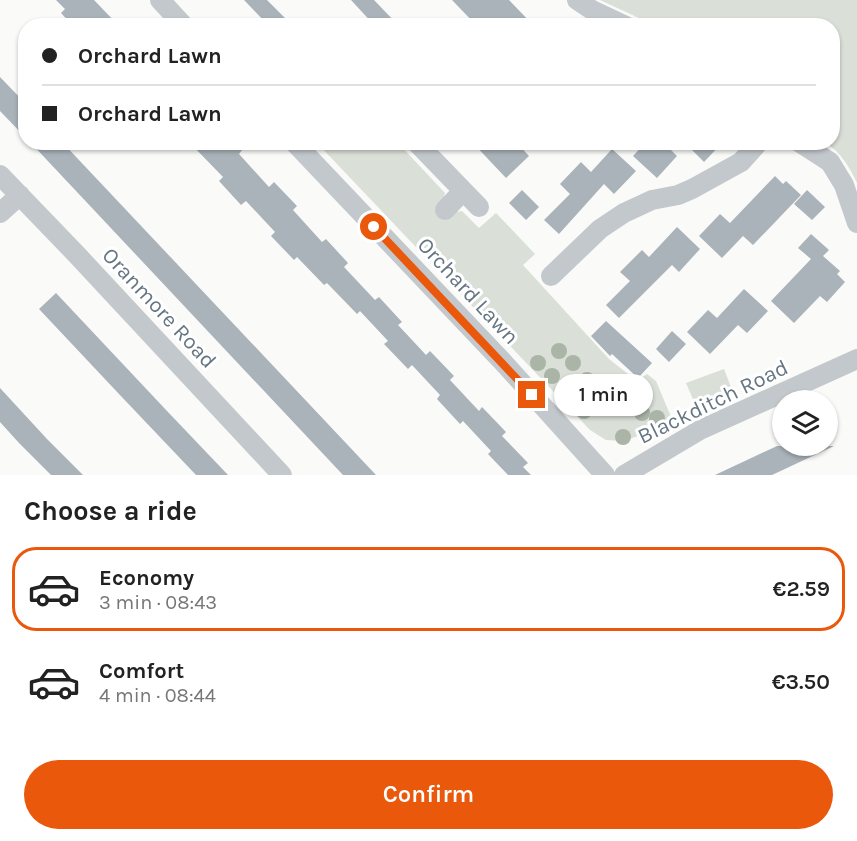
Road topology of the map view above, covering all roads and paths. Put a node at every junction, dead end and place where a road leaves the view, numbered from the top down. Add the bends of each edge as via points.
1 (160, 0) edge
2 (577, 0) edge
3 (177, 18) edge
4 (609, 18) edge
5 (302, 150) edge
6 (424, 150) edge
7 (752, 150) edge
8 (811, 150) edge
9 (0, 175) edge
10 (463, 191) junction
11 (20, 195) junction
12 (478, 207) dead end
13 (445, 210) dead end
14 (0, 213) edge
15 (857, 223) edge
16 (551, 276) dead end
17 (857, 359) edge
18 (282, 475) edge
19 (605, 475) edge
20 (624, 475) edge

1 - 3 street
2 - 4 street
5 - 19 street, Orchard Lawn
6 - 10 street
7 - 16 street via 741,162 692,189 624,213 600,229
8 - 15 street via 830,162 844,185
9 - 11 street, Oranmore Road
10 - 12 street
10 - 13 street
11 - 14 street
11 - 18 street, Oranmore Road
17 - 20 street, Blackditch Road via 700,430

